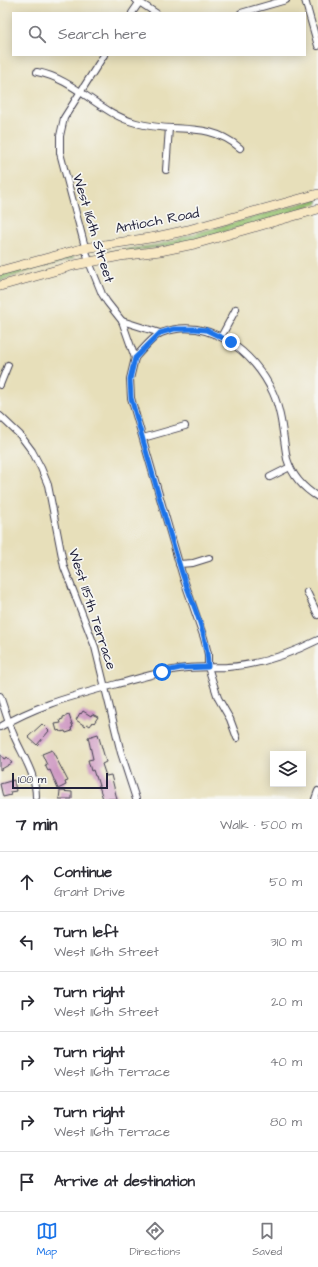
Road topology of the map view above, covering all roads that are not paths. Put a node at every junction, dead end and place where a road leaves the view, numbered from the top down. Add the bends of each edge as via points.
1 (286, 0) edge
2 (305, 0) edge
3 (139, 1) edge
4 (133, 12) edge
5 (155, 12) edge
6 (244, 12) edge
7 (318, 46) edge
8 (103, 56) edge
9 (37, 72) dead end
10 (79, 92) junction
11 (169, 128) junction
12 (240, 148) dead end
13 (166, 170) dead end
14 (318, 194) edge
15 (318, 209) edge
16 (85, 248) junction
17 (89, 262) junction
18 (0, 271) edge
19 (0, 286) edge
20 (236, 309) dead end
21 (122, 321) junction
22 (160, 333) junction
23 (221, 337) junction
24 (135, 358) junction
25 (8, 365) dead end
26 (0, 385) edge
27 (0, 416) edge
28 (185, 426) dead end
29 (143, 438) junction
30 (290, 467) junction
31 (270, 477) dead end
32 (318, 497) edge
33 (209, 558) dead end
34 (180, 564) junction
35 (307, 592) dead end
36 (318, 615) edge
37 (318, 640) edge
38 (208, 667) junction
39 (105, 687) junction
40 (0, 696) edge
41 (9, 722) junction
42 (0, 727) edge
43 (237, 738) dead end
44 (318, 791) edge
45 (36, 797) dead end
46 (136, 799) edge
47 (314, 799) edge

1 - 6 street
2 - 7 street
3 - 4 street
3 - 5 street
8 - 10 street, West 116th Street
9 - 10 street via 65,82
10 - 11 street via 122,118 149,126
10 - 16 street, West 116th Street via 64,118 59,142 62,166
11 - 12 street via 197,129 218,134
11 - 13 street
14 - 16 main road, Antioch Road via 188,230
15 - 17 main road, Antioch Road via 177,248
16 - 17 street, West 116th Street
16 - 18 main road, Antioch Road
17 - 19 main road, Antioch Road
17 - 21 street, West 116th Street via 107,302
20 - 23 street
21 - 22 street
21 - 24 street, West 116th Street
22 - 23 street via 174,329 195,329 206,330
22 - 24 street
23 - 30 street via 247,355 258,366 267,381 278,405
24 - 29 street via 130,390
25 - 26 street
27 - 39 street, West 115th Terrace via 32,451 48,485 64,567 95,647
28 - 29 street
29 - 34 street
30 - 31 street
30 - 32 street via 300,482
33 - 34 street
34 - 38 street via 204,638
35 - 36 street
37 - 38 street via 266,661 228,667
38 - 39 street via 180,668
38 - 43 street via 218,698
39 - 41 street via 54,701
39 - 46 street, West 115th Terrace via 119,747
40 - 41 street
41 - 42 street
41 - 45 street via 33,775
44 - 47 street

